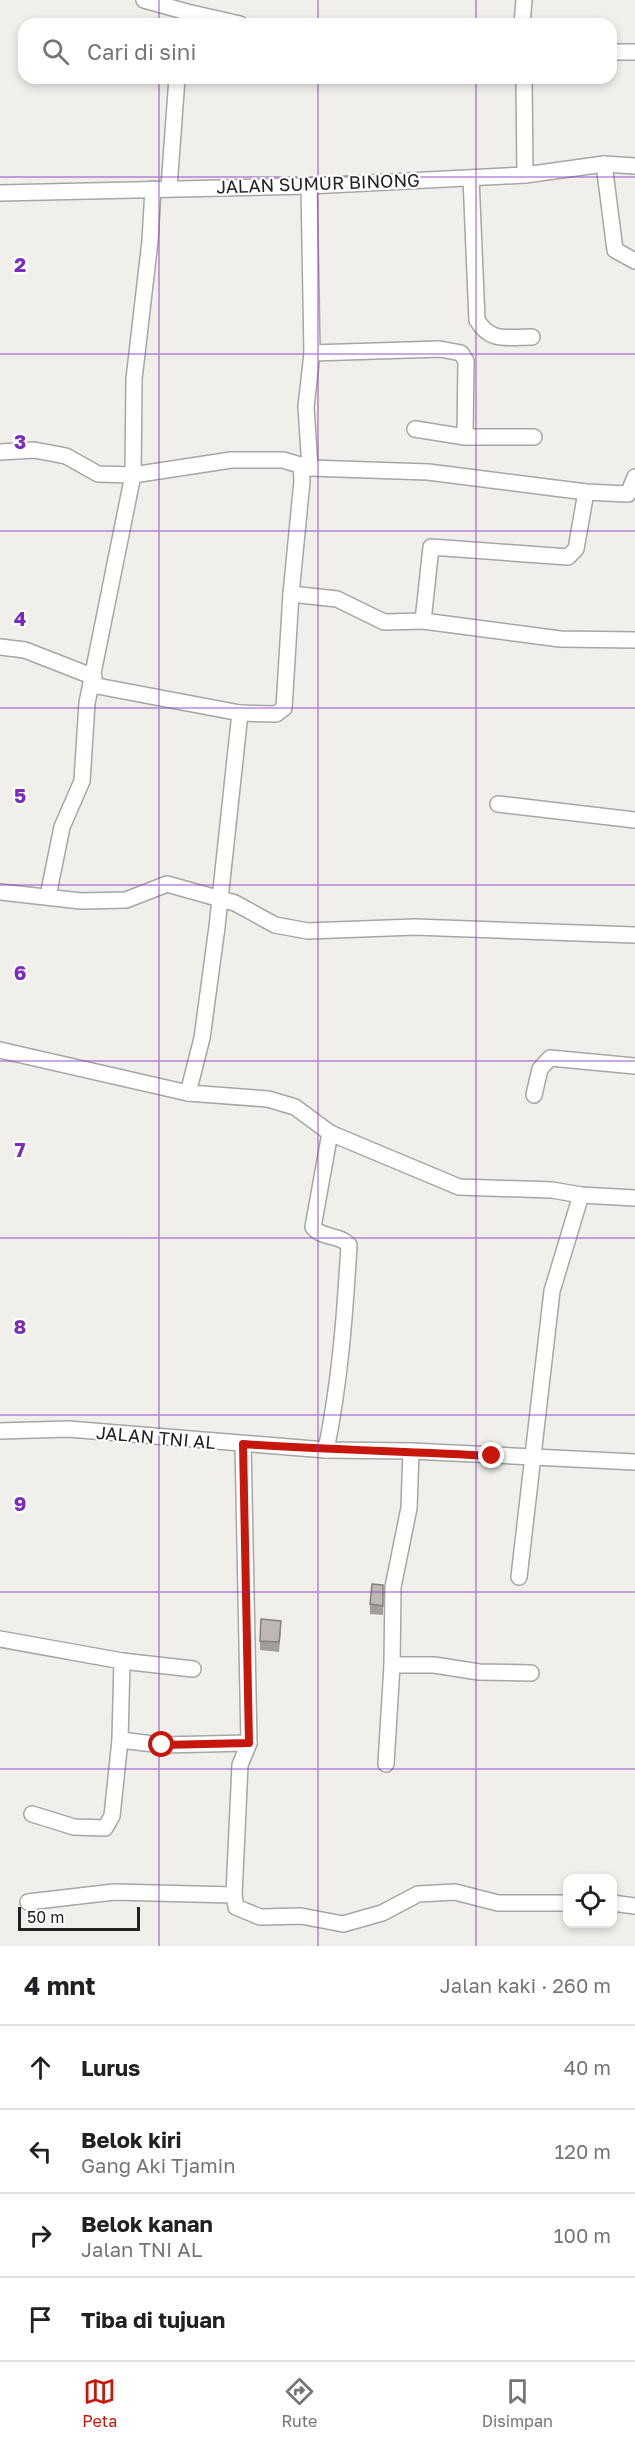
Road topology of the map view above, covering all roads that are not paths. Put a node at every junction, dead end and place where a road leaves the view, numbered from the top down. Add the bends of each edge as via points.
1 (144, 0) edge
2 (524, 0) edge
3 (213, 18) edge
4 (522, 18) edge
5 (617, 52) edge
6 (635, 52) edge
7 (177, 84) edge
8 (524, 84) edge
9 (604, 164) junction
10 (635, 166) edge
11 (525, 175) junction
12 (471, 178) junction
13 (309, 186) junction
14 (169, 188) junction
15 (153, 189) junction
16 (0, 193) edge
17 (635, 261) edge
18 (532, 337) dead end
19 (312, 353) junction
20 (415, 429) dead end
21 (465, 437) junction
22 (534, 437) dead end
23 (0, 452) edge
24 (305, 467) junction
25 (133, 475) junction
26 (635, 477) edge
27 (586, 492) junction
28 (291, 594) junction
29 (423, 621) junction
30 (635, 640) edge
31 (0, 647) edge
32 (93, 681) junction
33 (240, 713) junction
34 (498, 804) dead end
35 (635, 820) edge
36 (0, 892) edge
37 (48, 896) junction
38 (218, 899) junction
39 (635, 935) edge
40 (0, 1050) edge
41 (635, 1066) edge
42 (188, 1093) junction
43 (534, 1095) dead end
44 (330, 1133) junction
45 (581, 1195) junction
46 (635, 1198) edge
47 (0, 1431) edge
48 (243, 1444) junction
49 (326, 1450) junction
50 (411, 1451) junction
51 (532, 1458) junction
52 (635, 1462) edge
53 (519, 1577) dead end
54 (0, 1639) edge
55 (122, 1660) junction
56 (392, 1665) junction
57 (193, 1669) dead end
58 (531, 1673) dead end
59 (120, 1740) junction
60 (249, 1743) junction
61 (386, 1764) dead end
62 (32, 1814) dead end
63 (234, 1895) junction
64 (28, 1902) dead end
65 (563, 1903) edge
66 (617, 1904) edge
67 (635, 1906) edge

1 - 3 street
2 - 4 street
5 - 6 street
7 - 14 street
8 - 11 street
9 - 10 street, JALAN SUMUR BINONG
9 - 11 street, JALAN SUMUR BINONG
9 - 17 street via 615,250
11 - 12 street, JALAN SUMUR BINONG
12 - 13 street, JALAN SUMUR BINONG
12 - 18 street via 477,320 492,337
13 - 14 street, JALAN SUMUR BINONG
13 - 19 street
14 - 15 street, JALAN SUMUR BINONG
15 - 16 street, JALAN SUMUR BINONG
15 - 25 street via 134,379
19 - 21 street via 440,349 461,353 466,362
19 - 24 street
20 - 21 street
21 - 22 street
23 - 25 street via 34,450 66,456 98,474
24 - 25 street via 283,460 231,460
24 - 27 street via 428,472
24 - 28 street
25 - 32 street
26 - 27 street via 628,494
27 - 29 street via 576,549 568,557 431,547
28 - 29 street via 337,599 384,622
28 - 33 street via 284,708 276,714
29 - 30 street via 560,639
31 - 32 street via 25,650
32 - 33 street
32 - 37 street via 87,703 82,781 62,827
33 - 38 street
34 - 35 street
36 - 37 street
37 - 38 street via 81,901 126,900 167,884
38 - 39 street via 235,903 275,925 308,931 415,927
38 - 42 street via 202,1038
40 - 42 street
41 - 43 street via 550,1058 540,1069
42 - 44 street via 268,1099 295,1107
44 - 45 street via 459,1187 552,1190
44 - 49 street via 313,1227 349,1245 341,1358
45 - 46 street
45 - 51 street via 552,1291
47 - 48 street, JALAN TNI AL via 69,1429
48 - 49 street, JALAN TNI AL
48 - 60 street
49 - 50 street, JALAN TNI AL
50 - 51 street, JALAN TNI AL
50 - 56 street via 409,1508 393,1587
51 - 52 street, JALAN TNI AL
51 - 53 street
54 - 55 street
55 - 57 street
55 - 59 street
56 - 58 street
56 - 61 street
59 - 60 street via 162,1745
59 - 62 street via 112,1816 105,1828 74,1827
60 - 63 street via 240,1765
63 - 64 street via 114,1892
63 - 65 street via 236,1908 260,1917 301,1916 343,1924 382,1913 418,1894 455,1892 498,1903
66 - 67 street

